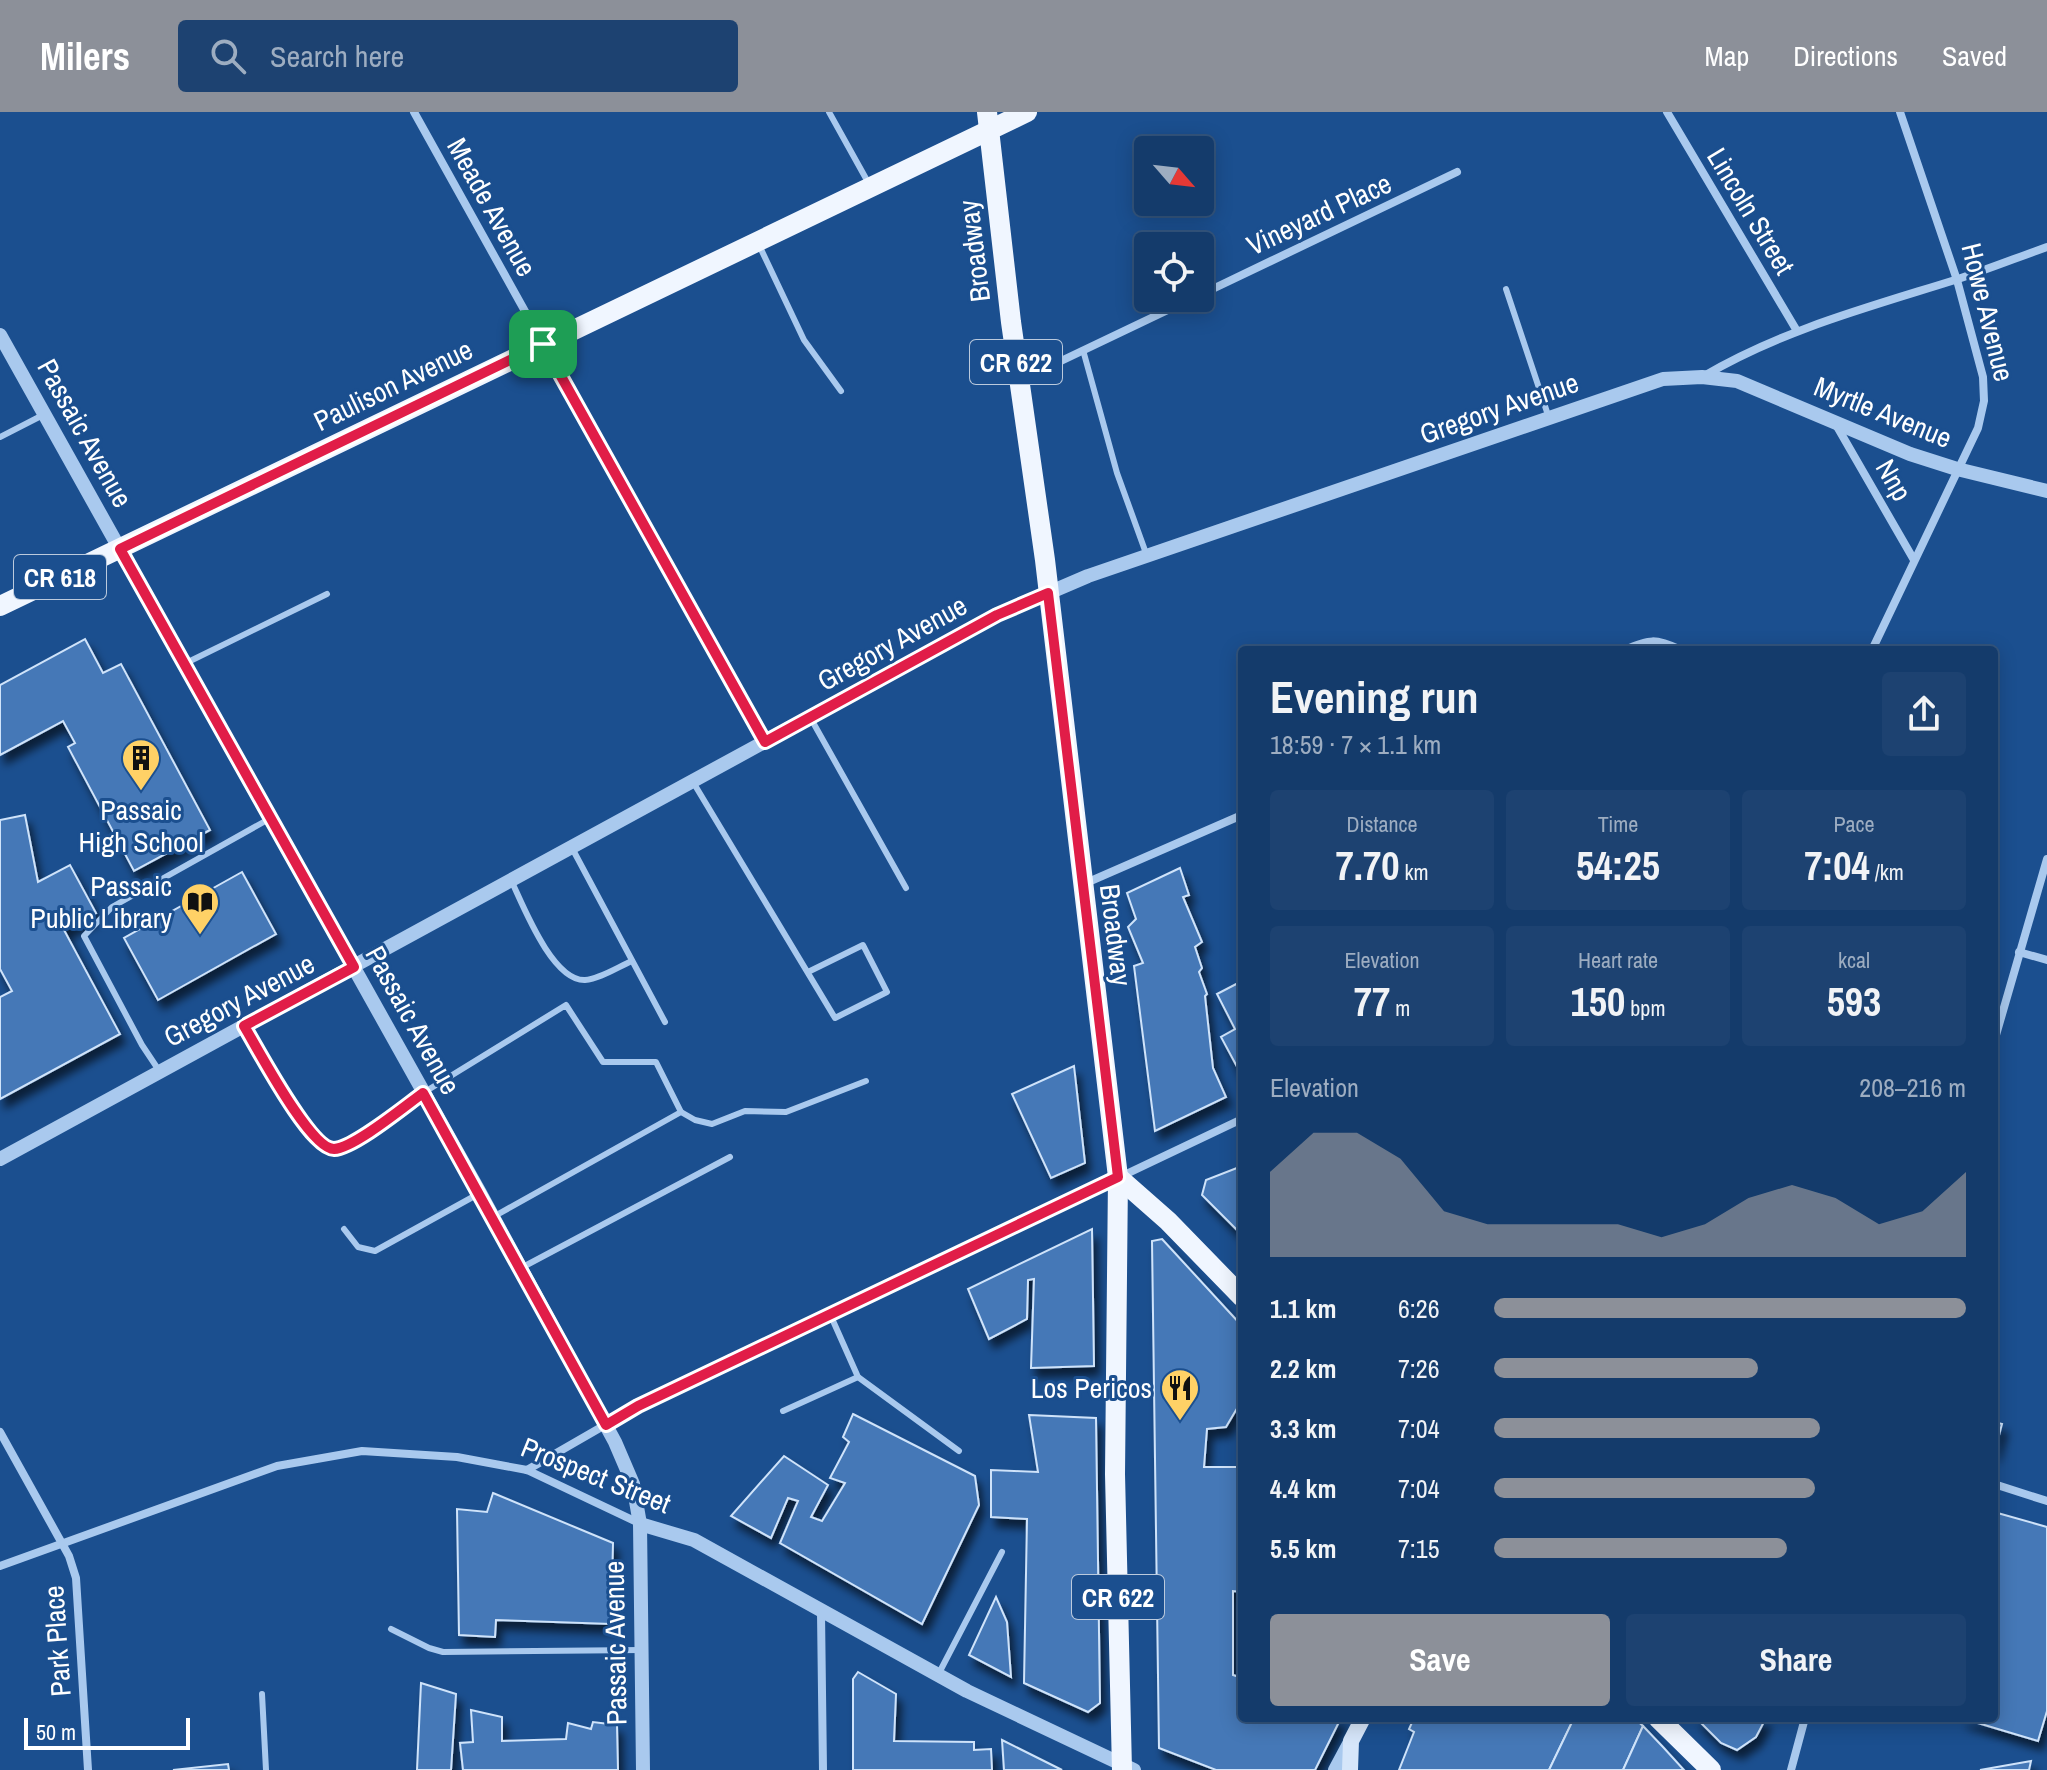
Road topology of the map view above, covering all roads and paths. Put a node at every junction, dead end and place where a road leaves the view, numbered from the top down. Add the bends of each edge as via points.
1 (414, 112) edge
2 (829, 112) edge
3 (1027, 112) edge
4 (1667, 112) edge
5 (1900, 112) edge
6 (988, 121) edge
7 (1457, 172) dead end
8 (871, 187) junction
9 (757, 241) junction
10 (2047, 247) edge
11 (1957, 280) junction
12 (1214, 288) edge
13 (1506, 289) dead end
14 (1163, 312) edge
15 (1797, 331) junction
16 (2, 342) edge
17 (543, 344) junction
18 (1083, 350) junction
19 (1702, 377) junction
20 (1019, 381) junction
21 (841, 391) dead end
22 (44, 414) junction
23 (1549, 418) junction
24 (1835, 423) junction
25 (0, 437) edge
26 (1957, 469) junction
27 (2047, 491) edge
28 (120, 549) junction
29 (1147, 556) junction
30 (1914, 560) junction
31 (1048, 593) junction
32 (327, 594) dead end
33 (0, 606) edge
34 (1634, 646) edge
35 (1672, 646) edge
36 (1874, 646) edge
37 (184, 664) junction
38 (810, 717) junction
39 (765, 742) junction
40 (693, 782) junction
41 (1238, 817) edge
42 (270, 818) junction
43 (572, 848) junction
44 (2047, 859) edge
45 (511, 880) junction
46 (1081, 885) junction
47 (906, 888) dead end
48 (2019, 952) junction
49 (2047, 960) edge
50 (632, 961) junction
51 (354, 967) junction
52 (808, 972) junction
53 (665, 1022) dead end
54 (244, 1026) junction
55 (1998, 1028) edge
56 (160, 1072) junction
57 (866, 1081) dead end
58 (423, 1093) junction
59 (681, 1112) junction
60 (1238, 1121) edge
61 (730, 1157) dead end
62 (0, 1159) edge
63 (1118, 1177) junction
64 (480, 1193) junction
65 (493, 1217) junction
66 (344, 1229) dead end
67 (521, 1268) junction
68 (1238, 1293) edge
69 (830, 1314) junction
70 (858, 1377) junction
71 (783, 1411) dead end
72 (606, 1425) junction
73 (0, 1432) edge
74 (959, 1451) dead end
75 (527, 1470) junction
76 (1998, 1485) edge
77 (2047, 1501) edge
78 (640, 1524) junction
79 (61, 1542) junction
80 (1002, 1552) dead end
81 (0, 1566) edge
82 (821, 1613) junction
83 (391, 1629) dead end
84 (642, 1650) junction
85 (938, 1675) junction
86 (262, 1694) dead end
87 (1361, 1722) edge
88 (1662, 1722) edge
89 (1804, 1722) edge
90 (1351, 1741) junction
91 (1126, 1768) edge
92 (88, 1770) edge
93 (266, 1770) edge
94 (643, 1770) edge
95 (823, 1770) edge
96 (1335, 1770) edge
97 (1350, 1770) edge
98 (1711, 1770) edge
99 (1791, 1770) edge

1 - 17 street, Meade Avenue
2 - 8 lane
3 - 6 main road, Paulison Avenue / CR 618
4 - 15 street, Lincoln Street
5 - 11 street, Howe Avenue
6 - 8 main road, Paulison Avenue / CR 618
6 - 20 main road, Broadway / CR 622
7 - 12 street, Vineyard Place
8 - 9 main road, Paulison Avenue / CR 618
9 - 17 main road, Paulison Avenue / CR 618
9 - 21 lane via 804,340
10 - 11 street, Gregory Avenue
11 - 15 street, Gregory Avenue
11 - 26 street, Howe Avenue via 1983,377 1984,401 1978,428
13 - 23 lane
14 - 18 street
15 - 19 street, Gregory Avenue via 1744,352
16 - 22 street, Passaic Avenue
17 - 28 main road, Paulison Avenue / CR 618
17 - 39 street, Meade Avenue
18 - 20 street
18 - 29 lane via 1117,473
19 - 23 street, Gregory Avenue via 1663,379
19 - 24 street, Myrtle Avenue via 1737,381
20 - 31 main road, Broadway / CR 622
22 - 25 lane
22 - 28 street, Passaic Avenue
23 - 29 street, Gregory Avenue
24 - 26 street, Myrtle Avenue
24 - 30 street, Nnp
26 - 27 street, Myrtle Avenue
26 - 30 street, Howe Avenue
28 - 33 main road, Paulison Avenue / CR 618
28 - 37 street, Passaic Avenue
29 - 31 street, Gregory Avenue
30 - 36 street, Howe Avenue
31 - 38 street, Gregory Avenue via 997,615
31 - 46 main road, Broadway / CR 622
32 - 37 lane
34 - 35 street via 1648,640
37 - 42 street, Passaic Avenue
38 - 39 street, Gregory Avenue
38 - 47 lane
39 - 40 street, Gregory Avenue
40 - 43 street, Gregory Avenue
40 - 52 lane
41 - 46 street
42 - 51 street, Passaic Avenue
42 - 56 lane via 112,907 84,936
43 - 45 street, Gregory Avenue
43 - 50 lane
44 - 48 street
45 - 50 lane via 534,928 565,971 587,980
45 - 51 street, Gregory Avenue
46 - 63 main road, Broadway / CR 622
48 - 49 street
48 - 55 street
50 - 53 lane
51 - 54 street, Gregory Avenue
51 - 58 street, Passaic Avenue
52 - 52 lane via 835,1018 887,992 863,945
54 - 56 street, Gregory Avenue
54 - 58 lane via 321,1145 334,1149 351,1144
56 - 62 street, Gregory Avenue
57 - 59 lane via 786,1112 745,1111 712,1124
58 - 59 lane via 566,1005 603,1062 656,1062
58 - 64 street, Passaic Avenue
59 - 65 lane
60 - 63 street
61 - 67 lane
63 - 68 main road
63 - 69 street
63 - 91 main road, Broadway / CR 622 via 1115,1474
64 - 65 street, Passaic Avenue
64 - 66 lane via 375,1251 358,1247
65 - 67 street, Passaic Avenue
67 - 72 street, Passaic Avenue
69 - 70 lane
69 - 72 street
70 - 71 lane
70 - 74 lane
72 - 75 street
72 - 78 street, Passaic Avenue via 633,1484
73 - 79 street, Park Place
75 - 78 street, Prospect Street
75 - 79 street, Prospect Street via 457,1457 362,1451 277,1466
76 - 77 street
78 - 82 street, Prospect Street via 694,1540
78 - 84 street, Passaic Avenue
79 - 81 street, Prospect Street
79 - 92 street, Park Place via 76,1578
80 - 85 lane
82 - 85 street, Prospect Street
82 - 95 street
83 - 84 lane via 443,1652
84 - 94 street, Passaic Avenue
85 - 91 street, Prospect Street
86 - 93 lane
87 - 90 main road
88 - 98 main road
89 - 99 street
90 - 96 street
90 - 97 main road

